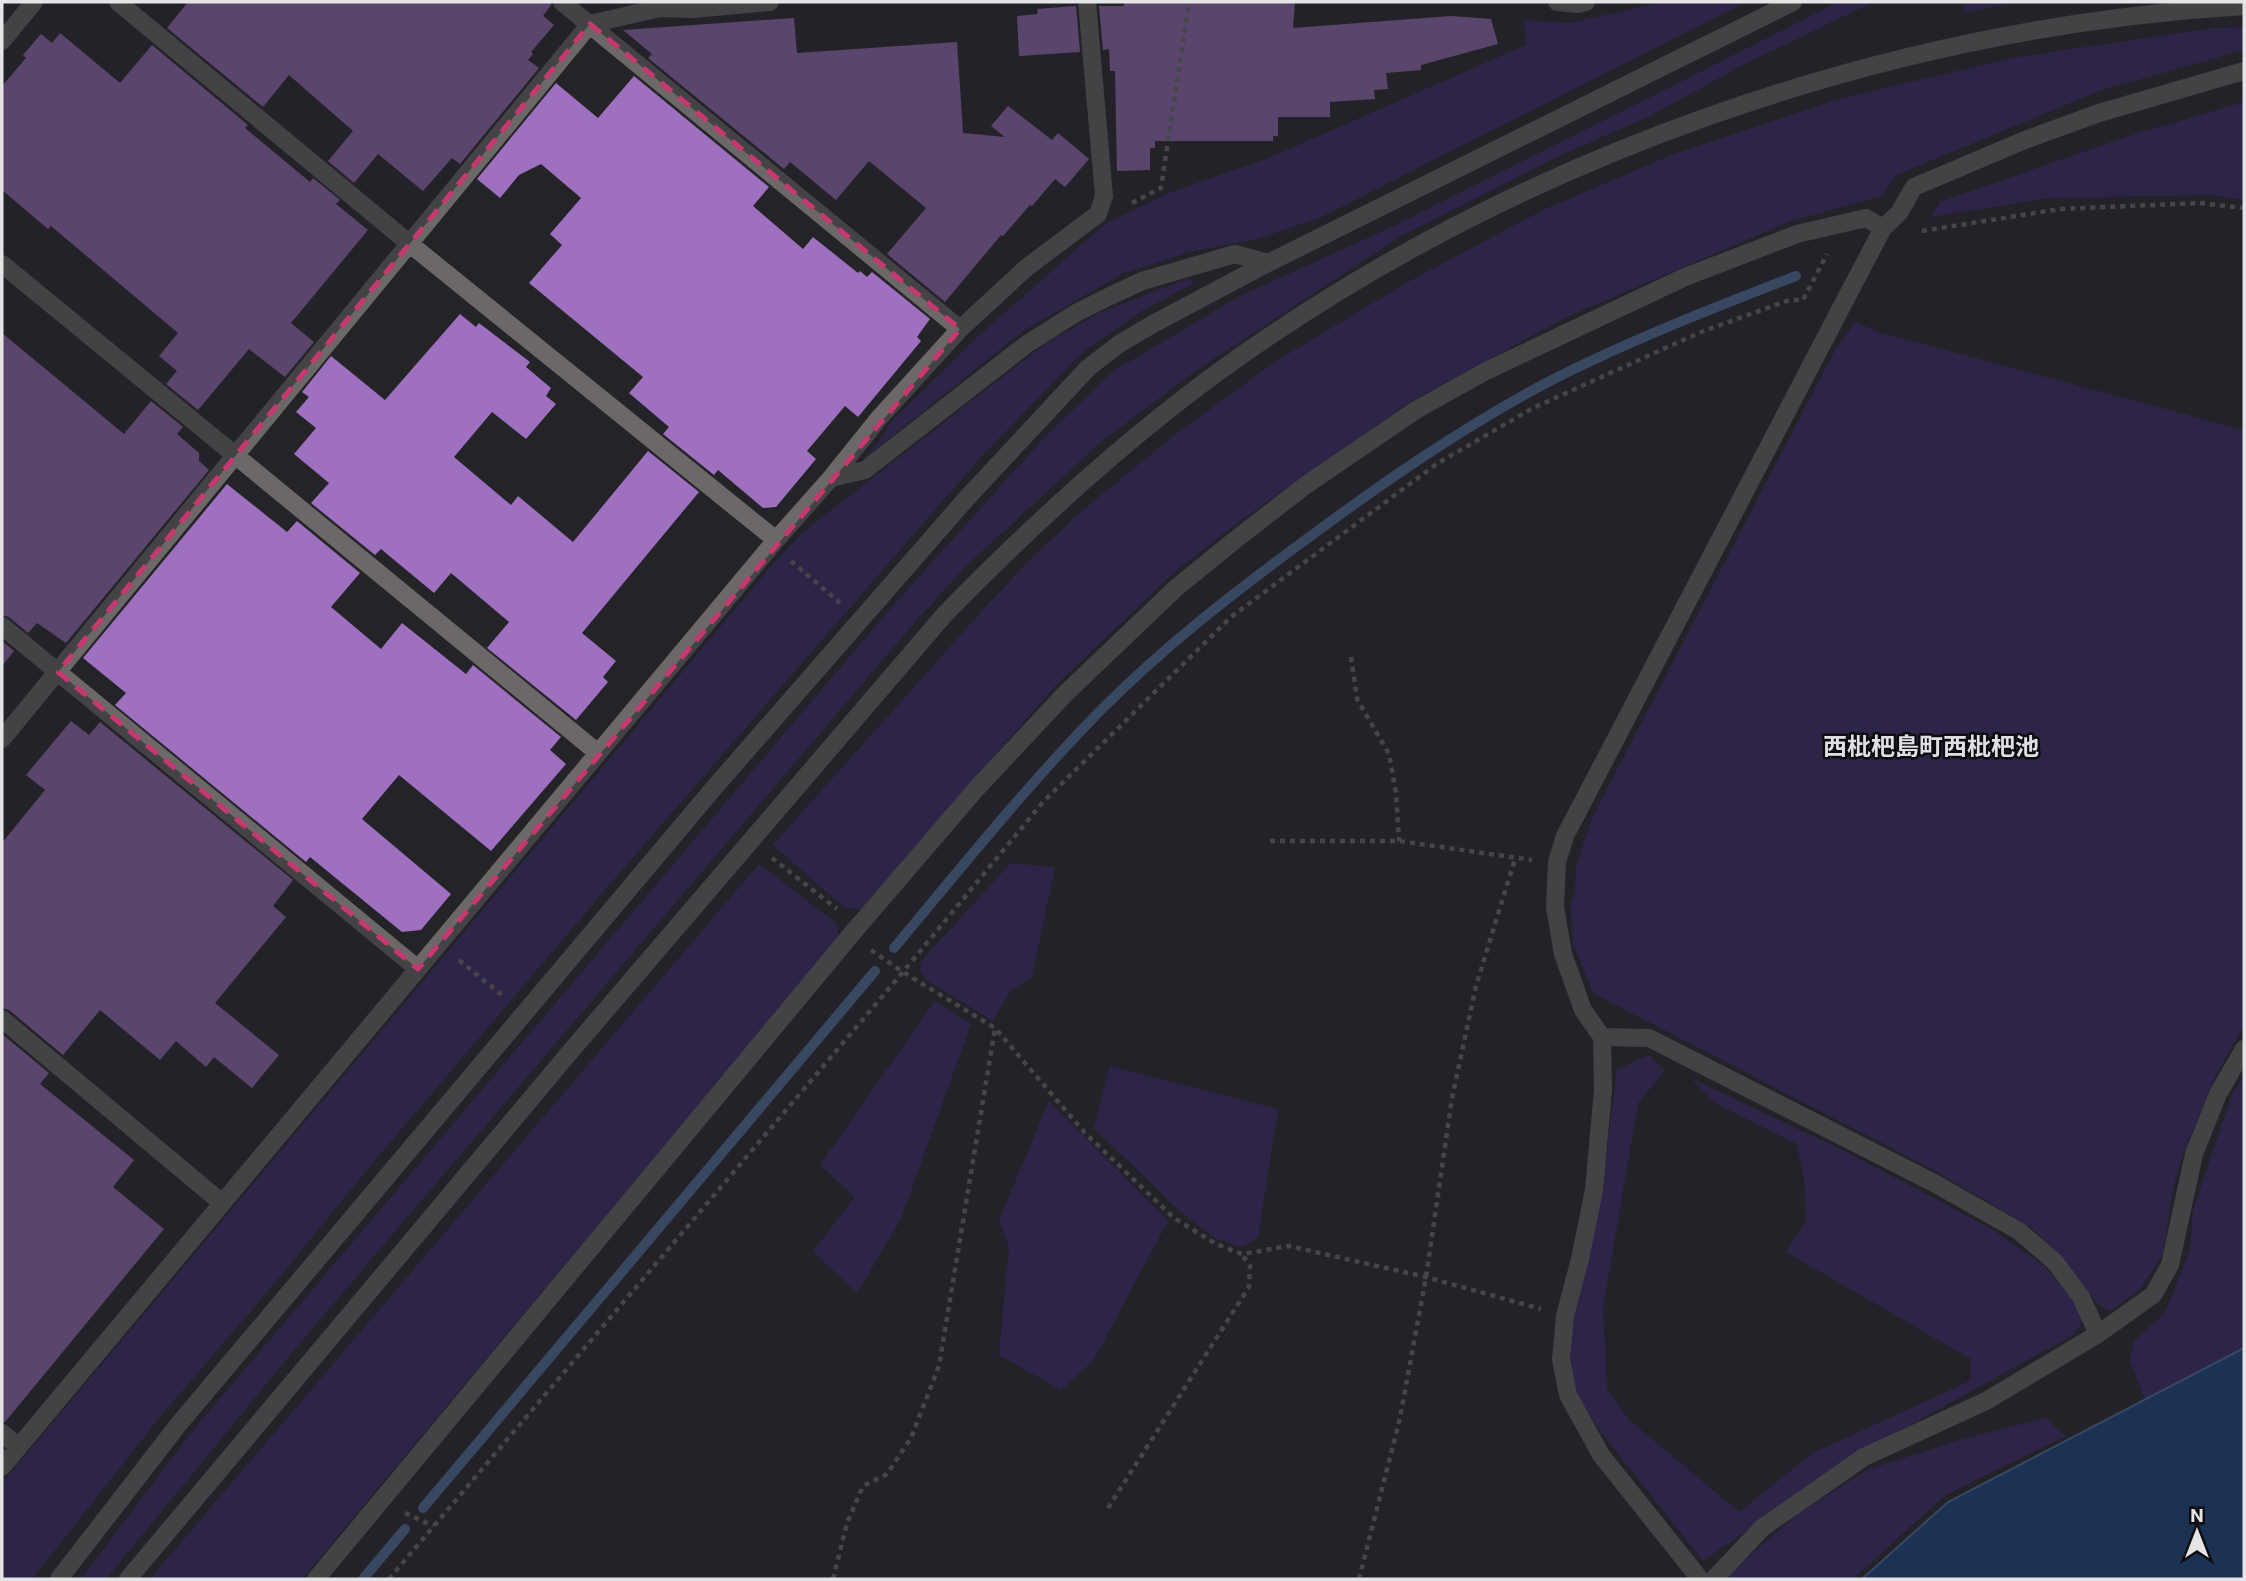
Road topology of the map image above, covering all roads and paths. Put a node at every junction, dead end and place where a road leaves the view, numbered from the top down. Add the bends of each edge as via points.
1 (118, 2) edge
2 (562, 2) edge
3 (770, 2) edge
4 (1087, 2) edge
5 (1189, 2) edge
6 (1557, 2) edge
7 (1586, 2) edge
8 (1793, 2) edge
9 (27, 4) edge
10 (660, 5) edge
11 (2244, 6) edge
12 (590, 24) junction
13 (2, 41) edge
14 (2244, 71) edge
15 (2244, 208) edge
16 (1098, 214) junction
17 (1837, 224) junction
18 (1883, 228) junction
19 (410, 244) junction
20 (2, 264) edge
21 (1268, 264) junction
22 (960, 329) junction
23 (236, 455) junction
24 (831, 478) junction
25 (774, 542) junction
26 (859, 620) junction
27 (2, 625) edge
28 (1351, 657) dead end
29 (58, 672) junction
30 (2, 739) edge
31 (598, 753) junction
32 (750, 841) junction
33 (1270, 841) dead end
34 (1399, 841) junction
35 (1514, 859) junction
36 (1557, 862) junction
37 (855, 930) junction
38 (418, 969) junction
39 (903, 972) junction
40 (2, 1020) edge
41 (995, 1028) junction
42 (1602, 1038) junction
43 (2244, 1049) edge
44 (222, 1203) junction
45 (1242, 1254) junction
46 (1426, 1277) junction
47 (1565, 1316) junction
48 (2098, 1334) junction
49 (2, 1433) edge
50 (19, 1447) junction
51 (2, 1467) edge
52 (1108, 1508) dead end
53 (59, 1579) edge
54 (128, 1579) edge
55 (316, 1579) edge
56 (389, 1579) edge
57 (833, 1579) edge
58 (1359, 1579) edge
59 (1700, 1579) edge
60 (1714, 1579) edge

1 - 19 street
2 - 12 street
3 - 10 street via 693,9
4 - 16 street via 1104,196
5 - 16 path via 1161,188 1113,213
6 - 7 street
8 - 21 street
9 - 13 street
10 - 12 street
11 - 32 street via 2125,16 1994,37 1756,99 1587,165 1405,252 1222,370 1072,490 945,614
12 - 19 street
12 - 22 street
14 - 18 street via 2099,113 1914,187 1899,213
15 - 18 path via 2200,203 2060,209 1928,230
16 - 22 street via 1027,268
17 - 18 street via 1866,218
17 - 37 street via 1685,276 1567,331 1416,410 1306,485 1176,588 1065,694
17 - 39 path via 1834,240 1803,300 1789,300 1701,332 1533,408 1438,463 1231,617 1043,802
18 - 36 street via 1583,799
19 - 23 street
19 - 25 street
20 - 23 street
21 - 24 street via 1235,254 1110,296 1027,344 865,470
21 - 26 street via 1153,324 1088,369
22 - 24 street
23 - 29 street
23 - 31 street
24 - 25 street
25 - 26 path
25 - 31 street
26 - 53 street via 359,1207 178,1424
27 - 29 street
28 - 34 path via 1357,699 1389,754
29 - 30 street
29 - 38 street
31 - 38 street
32 - 37 path
32 - 54 street
33 - 34 path
34 - 35 path
35 - 36 path
35 - 46 path via 1476,986 1452,1098
36 - 42 street via 1555,907 1563,954 1583,1010
37 - 39 path
37 - 55 street
38 - 44 street
39 - 41 path
39 - 56 path
40 - 44 street
41 - 45 path via 1085,1133 1174,1218
41 - 57 path via 939,1366 911,1438 887,1474 863,1486 847,1523
42 - 47 street via 1603,1090 1594,1190
42 - 48 street via 1649,1038 2019,1231 2054,1262 2081,1297
43 - 48 street via 2218,1094 2194,1154 2170,1265 2153,1295
44 - 50 street
45 - 46 path via 1289,1246
45 - 52 path via 1250,1265 1249,1287
46 - 47 path
46 - 58 path via 1400,1418
47 - 59 street via 1561,1359 1568,1395 1601,1455
48 - 60 street via 1986,1401 1864,1457 1762,1528
49 - 50 street
50 - 51 street

